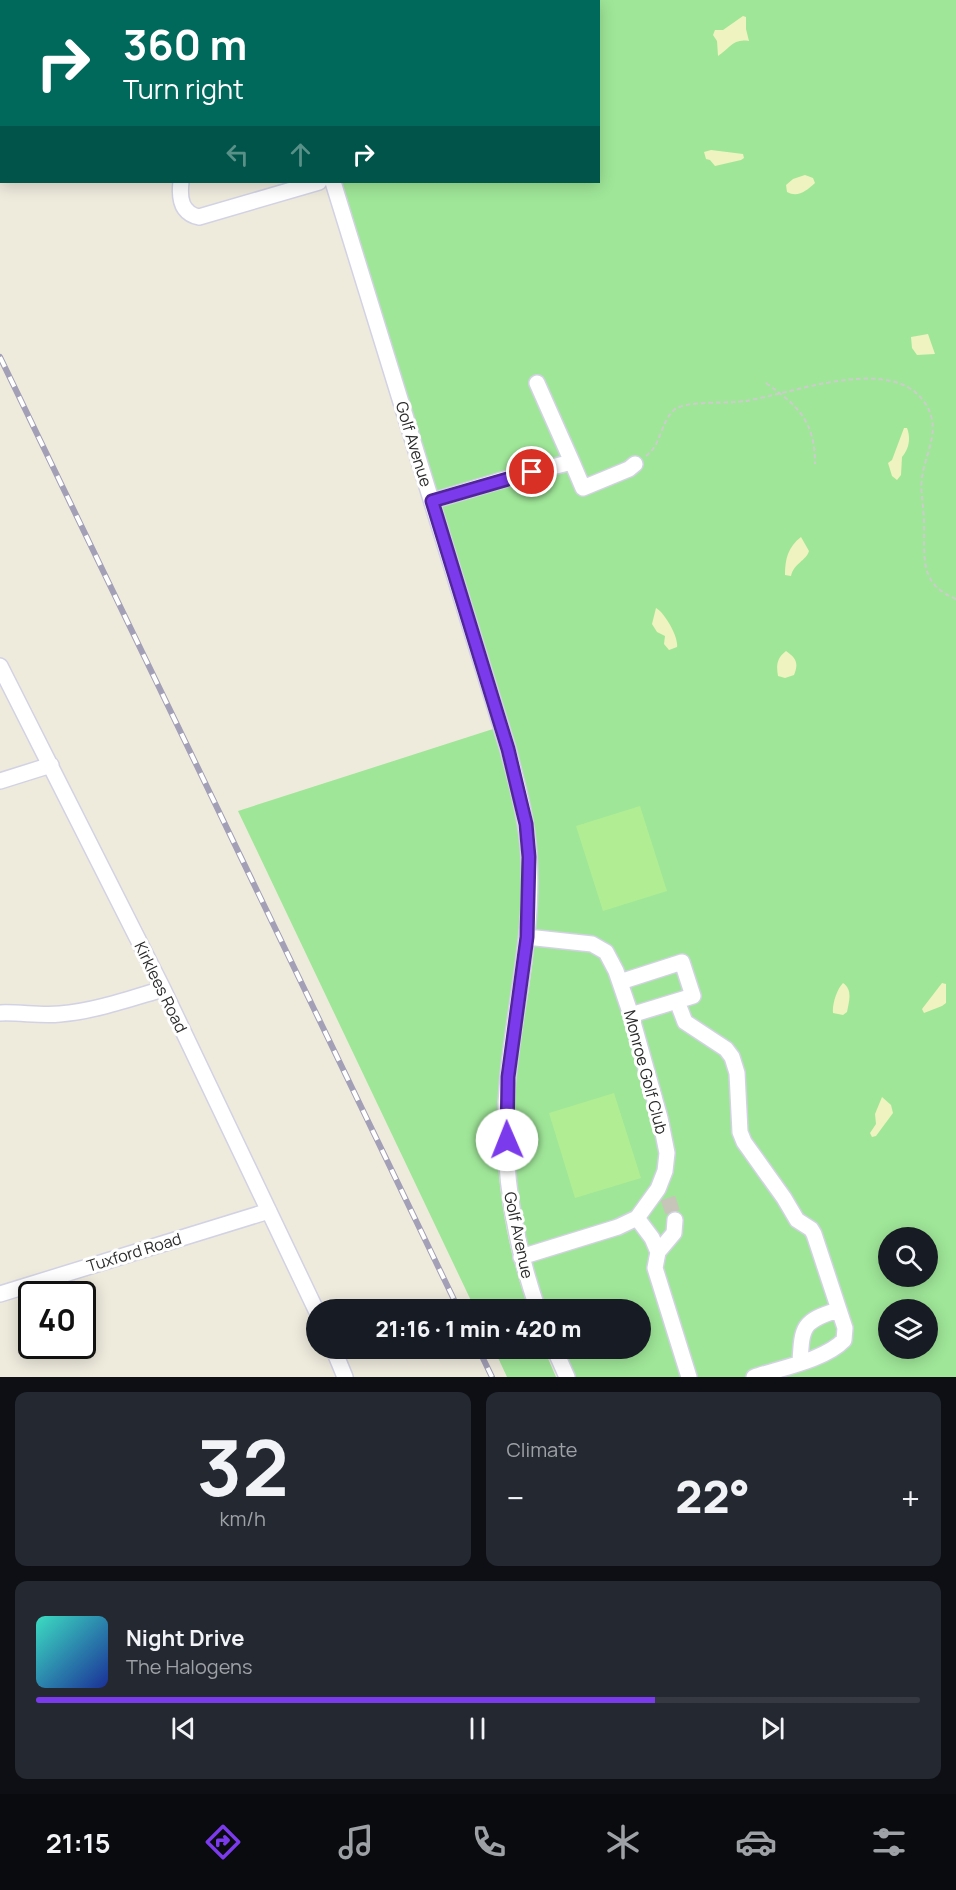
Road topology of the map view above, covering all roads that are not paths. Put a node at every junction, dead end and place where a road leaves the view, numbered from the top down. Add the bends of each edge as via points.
1 (181, 183) edge
2 (316, 183) edge
3 (333, 183) edge
4 (537, 383) dead end
5 (573, 462) junction
6 (635, 464) road end
7 (432, 501) junction
8 (0, 666) edge
9 (51, 765) junction
10 (0, 781) edge
11 (527, 937) junction
12 (620, 982) junction
13 (163, 989) junction
14 (677, 1001) junction
15 (0, 1013) edge
16 (631, 1015) junction
17 (269, 1210) junction
18 (637, 1218) junction
19 (675, 1220) tunnel mouth
20 (658, 1252) junction
21 (521, 1257) junction
22 (0, 1294) edge
23 (311, 1299) edge
24 (534, 1299) edge
25 (838, 1310) junction
26 (338, 1359) edge
27 (559, 1359) edge
28 (800, 1362) junction
29 (345, 1377) edge
30 (567, 1377) edge
31 (689, 1377) edge
32 (754, 1377) edge

1 - 2 street via 182,206 199,217
3 - 7 street, Golf Avenue
4 - 5 street
5 - 6 street via 583,488
5 - 7 street
7 - 11 street, Golf Avenue via 519,791 529,857
8 - 9 street, Kirklees Road
9 - 10 street
9 - 13 street, Kirklees Road
11 - 12 street, Monroe Golf Club via 592,944 606,952
11 - 21 street, Golf Avenue via 506,1106 509,1185
12 - 14 street via 682,962 693,996
12 - 16 street, Monroe Golf Club
13 - 15 street via 73,1013
13 - 17 street, Kirklees Road
14 - 16 street
14 - 25 street via 685,1022 726,1048 732,1057 744,1142 797,1220 814,1234
16 - 18 street, Monroe Golf Club via 667,1153 663,1193
17 - 22 street, Tuxford Road
17 - 23 street, Kirklees Road
18 - 20 street
18 - 21 street
19 - 20 street via 674,1233
20 - 31 street via 655,1269
21 - 24 street, Golf Avenue
25 - 28 street via 817,1316 805,1327
25 - 28 street via 845,1328 844,1340 837,1348
26 - 29 street
27 - 30 street
28 - 32 street

